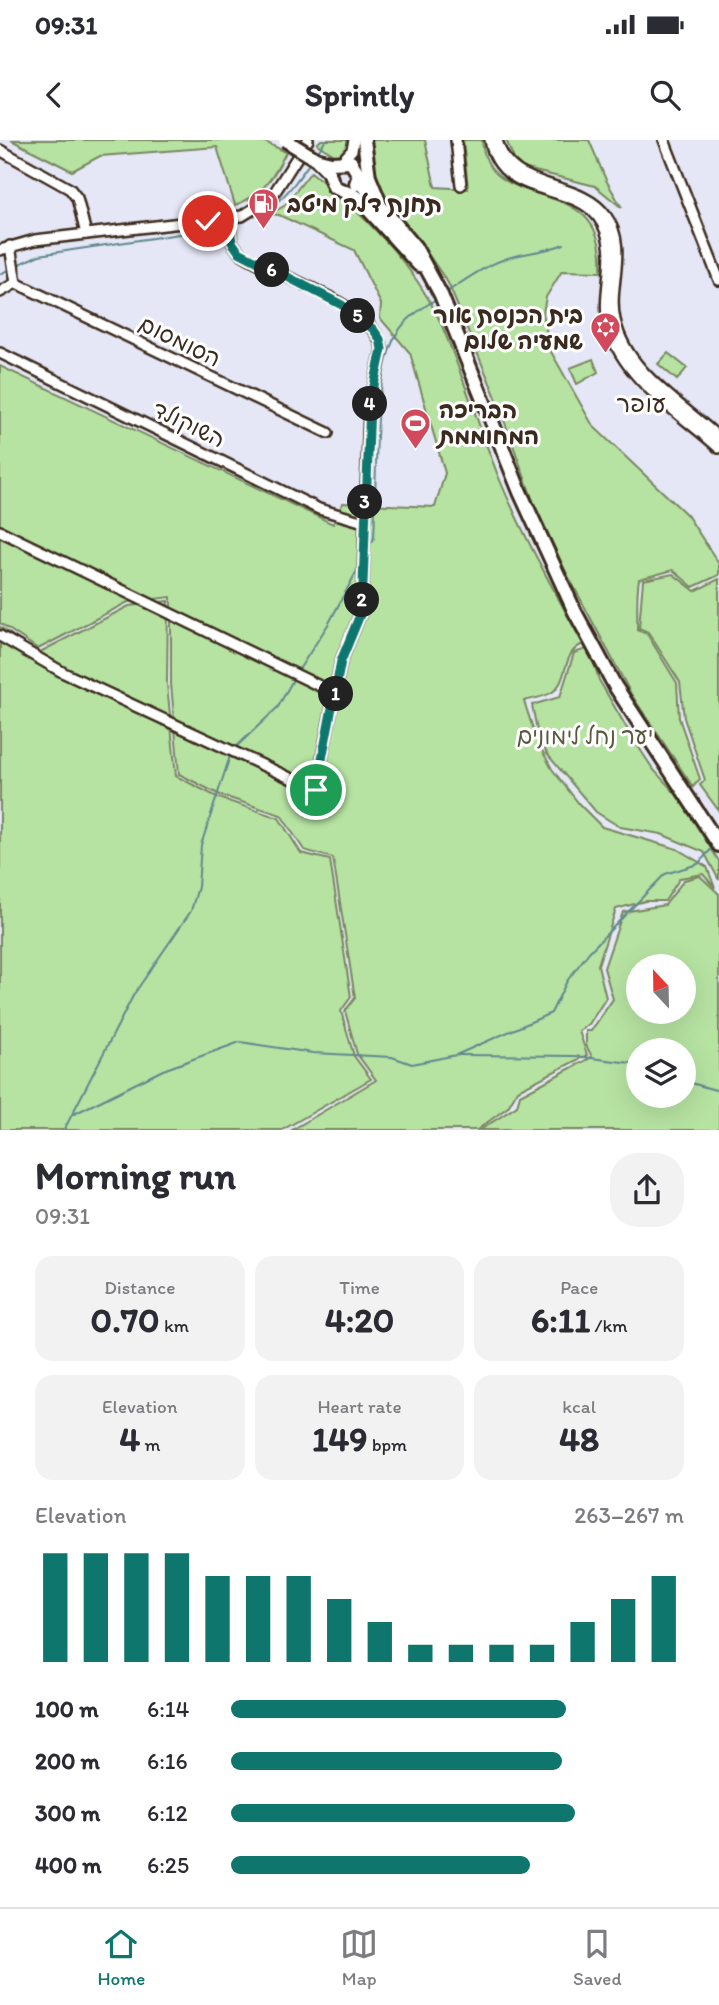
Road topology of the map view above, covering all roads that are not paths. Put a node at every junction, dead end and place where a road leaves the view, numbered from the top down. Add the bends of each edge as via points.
1 (285, 140) edge
2 (354, 140) edge
3 (362, 140) edge
4 (456, 140) edge
5 (490, 140) edge
6 (497, 140) edge
7 (664, 140) edge
8 (308, 142) edge
9 (0, 151) edge
10 (316, 159) junction
11 (339, 161) junction
12 (329, 174) junction
13 (358, 175) junction
14 (461, 185) dead end
15 (344, 190) junction
16 (383, 209) junction
17 (228, 218) junction
18 (86, 234) junction
19 (10, 246) junction
20 (0, 250) edge
21 (430, 275) junction
22 (719, 280) edge
23 (16, 283) junction
24 (0, 292) edge
25 (0, 353) edge
26 (328, 433) dead end
27 (719, 438) edge
28 (719, 448) edge
29 (364, 522) junction
30 (0, 531) edge
31 (0, 636) edge
32 (337, 694) junction
33 (316, 790) junction
34 (313, 804) dead end
35 (719, 845) edge

1 - 10 highway, bridge
2 - 11 street via 352,150
3 - 13 street
3 - 16 highway via 370,181
4 - 14 street
5 - 28 street via 500,163 514,176 539,190 579,202 601,221 610,253 606,313 616,345 640,379
6 - 27 street via 506,159 518,170 541,183 583,196 607,217 617,244 613,312 622,342 645,374
7 - 22 street
8 - 17 street via 271,198 251,212
9 - 18 street via 70,189 77,198
10 - 11 highway
10 - 12 highway
11 - 12 highway
11 - 13 highway via 351,162
12 - 15 highway via 334,187
13 - 15 highway via 353,187
13 - 16 highway
15 - 21 highway via 372,211
16 - 21 highway via 415,247
17 - 18 street
17 - 29 street via 232,242 239,252 342,305 380,339 370,404
18 - 19 street
19 - 20 street
19 - 23 street
21 - 35 highway via 456,326 520,492 575,612 621,695
23 - 24 street
23 - 26 street, הסומסום
25 - 29 street, השוקולד via 319,509
29 - 32 street via 362,610 341,661
30 - 32 street
31 - 33 street via 64,673
32 - 33 street
33 - 34 street

